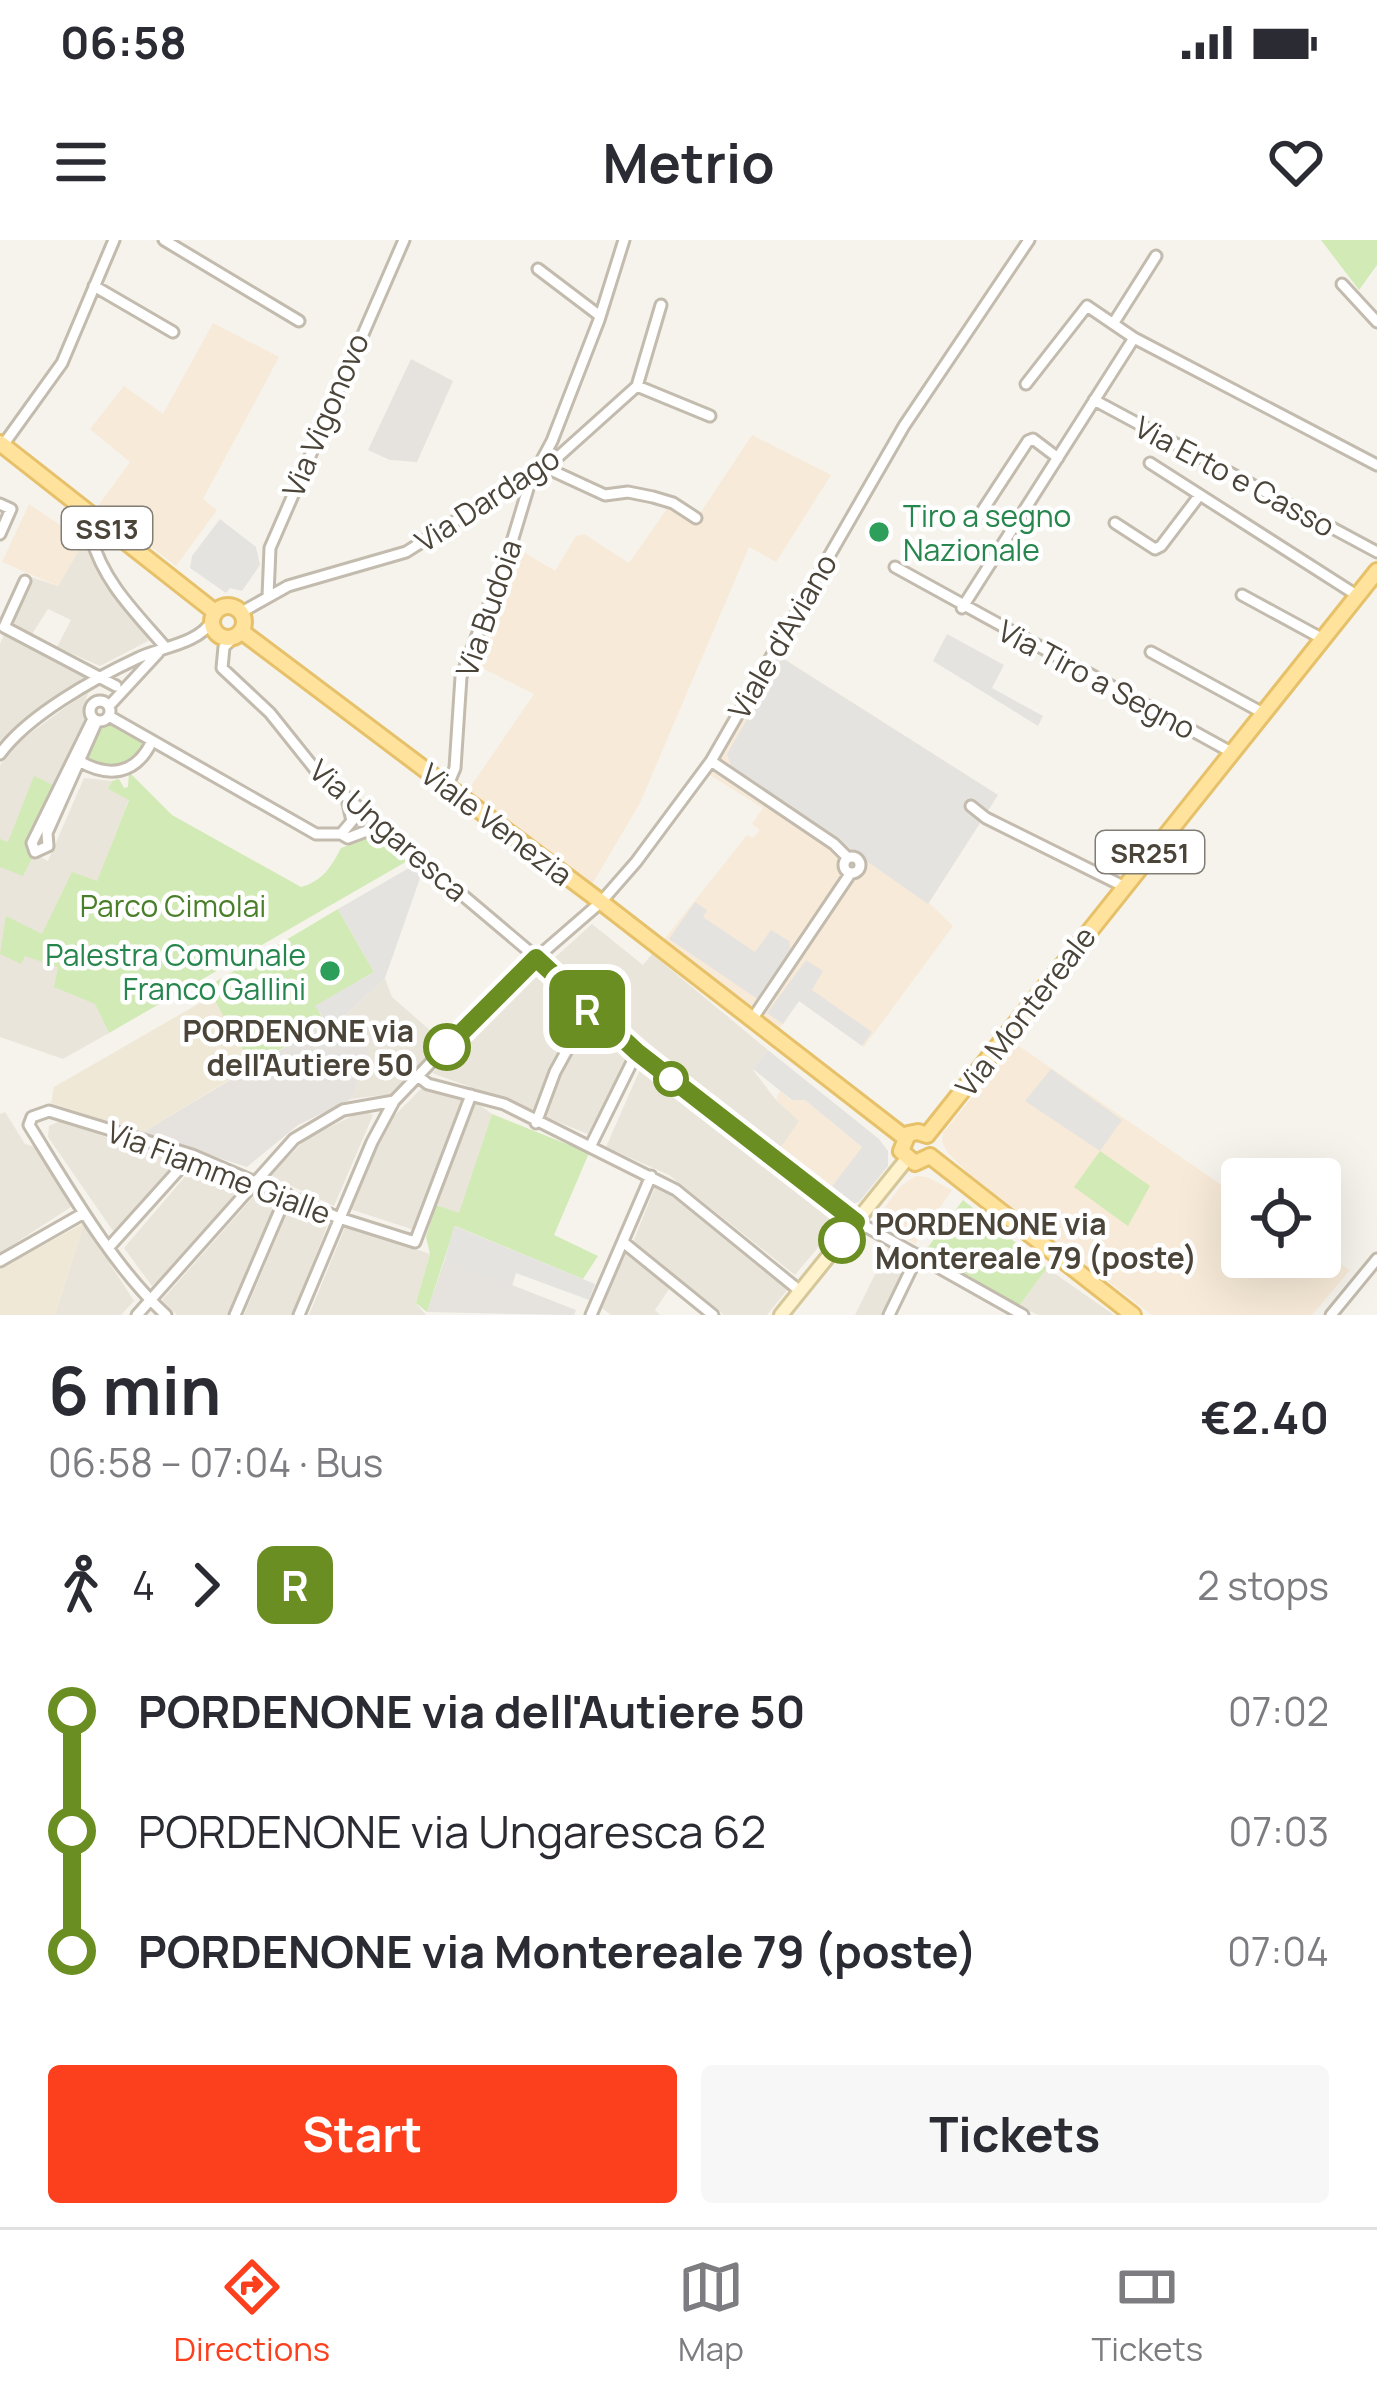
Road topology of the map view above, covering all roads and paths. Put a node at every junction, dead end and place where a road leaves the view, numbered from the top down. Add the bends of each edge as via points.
1 (113, 240) edge
2 (164, 240) edge
3 (404, 240) edge
4 (624, 240) edge
5 (1029, 240) edge
6 (1156, 256) dead end
7 (538, 269) dead end
8 (1342, 284) dead end
9 (94, 286) junction
10 (661, 305) dead end
11 (600, 316) junction
12 (299, 321) dead end
13 (1377, 322) edge
14 (1113, 323) junction
15 (172, 332) dead end
16 (1134, 338) junction
17 (1026, 383) dead end
18 (637, 386) junction
19 (1094, 400) junction
20 (710, 416) dead end
21 (2, 444) edge
22 (1058, 458) junction
23 (1150, 464) dead end
24 (1377, 465) edge
25 (540, 466) junction
26 (1199, 496) junction
27 (0, 504) edge
28 (696, 518) dead end
29 (976, 519) dead end
30 (99, 522) junction
31 (1115, 523) dead end
32 (0, 534) edge
33 (1377, 552) edge
34 (895, 567) dead end
35 (1377, 571) edge
36 (25, 581) dead end
37 (1242, 595) dead end
38 (268, 596) junction
39 (1358, 596) junction
40 (962, 608) junction
41 (240, 613) junction
42 (213, 617) junction
43 (2, 631) edge
44 (237, 634) junction
45 (1323, 639) junction
46 (164, 648) junction
47 (1150, 652) dead end
48 (129, 662) junction
49 (98, 679) junction
50 (116, 686) junction
51 (103, 713) junction
52 (1263, 713) junction
53 (152, 741) junction
54 (1232, 752) junction
55 (0, 754) edge
56 (711, 760) junction
57 (79, 761) junction
58 (441, 782) junction
59 (347, 798) junction
60 (971, 806) dead end
61 (371, 819) junction
62 (352, 821) junction
63 (340, 835) junction
64 (1123, 886) junction
65 (601, 902) junction
66 (536, 958) junction
67 (589, 1010) junction
68 (753, 1018) junction
69 (637, 1052) junction
70 (419, 1077) junction
71 (471, 1095) junction
72 (394, 1101) junction
73 (536, 1123) junction
74 (927, 1135) junction
75 (904, 1138) junction
76 (591, 1145) junction
77 (192, 1155) junction
78 (930, 1156) junction
79 (906, 1160) junction
80 (651, 1176) junction
81 (258, 1180) junction
82 (286, 1194) junction
83 (85, 1213) junction
84 (339, 1218) junction
85 (856, 1222) junction
86 (623, 1242) junction
87 (110, 1246) junction
88 (918, 1255) junction
89 (1377, 1259) edge
90 (0, 1261) edge
91 (800, 1291) junction
92 (151, 1301) junction
93 (137, 1315) edge
94 (166, 1315) edge
95 (235, 1315) edge
96 (299, 1315) edge
97 (592, 1315) edge
98 (713, 1315) edge
99 (781, 1315) edge
100 (889, 1315) edge
101 (1023, 1315) edge
102 (1133, 1315) edge
103 (1331, 1315) edge

1 - 9 street
2 - 12 street
3 - 38 street, Via Vigonovo via 269,548
4 - 11 street, Via Budoia
5 - 56 street, Viale d'Aviano via 904,426
6 - 14 street
7 - 11 street
8 - 13 street
9 - 15 street
9 - 21 street via 62,362
10 - 18 street
11 - 25 street, Via Budoia
14 - 16 street
14 - 17 street via 1087,306
16 - 19 street, Via Tiro a Segno
16 - 24 street
18 - 20 street
18 - 25 street, Via Dardago
19 - 22 street, Via Tiro a Segno
19 - 33 street, Via Erto e Casso
21 - 30 main road, Viale Venezia / SS13
22 - 29 street via 1028,441
22 - 40 street, Via Tiro a Segno
23 - 26 street
25 - 28 street via 605,495 653,497
25 - 38 street, Via Dardago via 406,552
25 - 58 street, Via Budoia via 461,677 454,776
26 - 31 street via 1155,549
26 - 39 street
27 - 32 street via 11,509
30 - 42 main road, Viale Venezia / SS13
30 - 46 street via 91,537 105,572
34 - 40 street, Via Tiro a Segno
35 - 39 main road, Via Montereale / SR251
36 - 43 street
37 - 45 street
38 - 41 street, Via Dardago
39 - 45 main road, Via Montereale / SR251
40 - 54 street, Via Tiro a Segno
41 - 42 main road via 228,606
41 - 44 main road
42 - 44 main road, Viale Venezia / SS13 via 221,637
42 - 46 street via 198,635
43 - 49 street
44 - 58 main road, Viale Venezia / SS13
44 - 59 street, Via Ungaresca via 222,654 226,675
45 - 52 main road, Via Montereale / SR251
46 - 48 street
46 - 51 street
47 - 52 street
48 - 49 street
48 - 50 street
49 - 50 street
49 - 55 street
50 - 51 street
51 - 53 street
51 - 57 street
51 - 57 street via 32,843 35,852 48,846
52 - 54 main road, Via Montereale / SR251
53 - 57 street via 124,771 105,773
53 - 63 street via 316,834
54 - 64 main road, Via Montereale / SR251
56 - 65 street, Viale d'Aviano
56 - 68 street via 848,858 850,874
58 - 65 main road, Viale Venezia / SS13
59 - 61 street, Via Ungaresca
59 - 62 street
60 - 64 street
61 - 62 street
61 - 63 street via 363,831
61 - 66 street, Via Ungaresca
62 - 63 street
64 - 74 main road, Via Montereale / SR251
65 - 66 street, Viale d'Aviano
65 - 68 main road, Viale Venezia / SS13
66 - 67 street, Via Ungaresca
66 - 70 street, Viale d'Aviano
67 - 69 street, Via Ungaresca
67 - 73 street
68 - 75 main road, Viale Venezia / SS13
69 - 76 street
69 - 85 street, Via Ungaresca
70 - 71 street
70 - 72 street, Viale d'Aviano
71 - 73 street
71 - 84 street, Via Fiamme Gialle via 415,1242
72 - 81 street via 354,1107 313,1126
72 - 84 street
73 - 76 street
74 - 75 main road
74 - 78 main road
75 - 79 main road
76 - 80 street
77 - 81 street, Via Fiamme Gialle
77 - 83 street, Via Fiamme Gialle via 49,1111 32,1117 29,1126
77 - 87 street
78 - 79 main road
78 - 102 main road
79 - 85 main road
80 - 86 street
80 - 91 street
81 - 82 street, Via Fiamme Gialle
81 - 92 street
82 - 84 street, Via Fiamme Gialle
82 - 95 street
83 - 87 street
83 - 90 street
84 - 96 street
85 - 88 street, Via Ungaresca
85 - 91 main road
86 - 97 street
86 - 98 street
87 - 92 street
88 - 100 street
88 - 101 street, Via Ungaresca
89 - 103 street
91 - 99 main road
92 - 93 street
92 - 94 street

